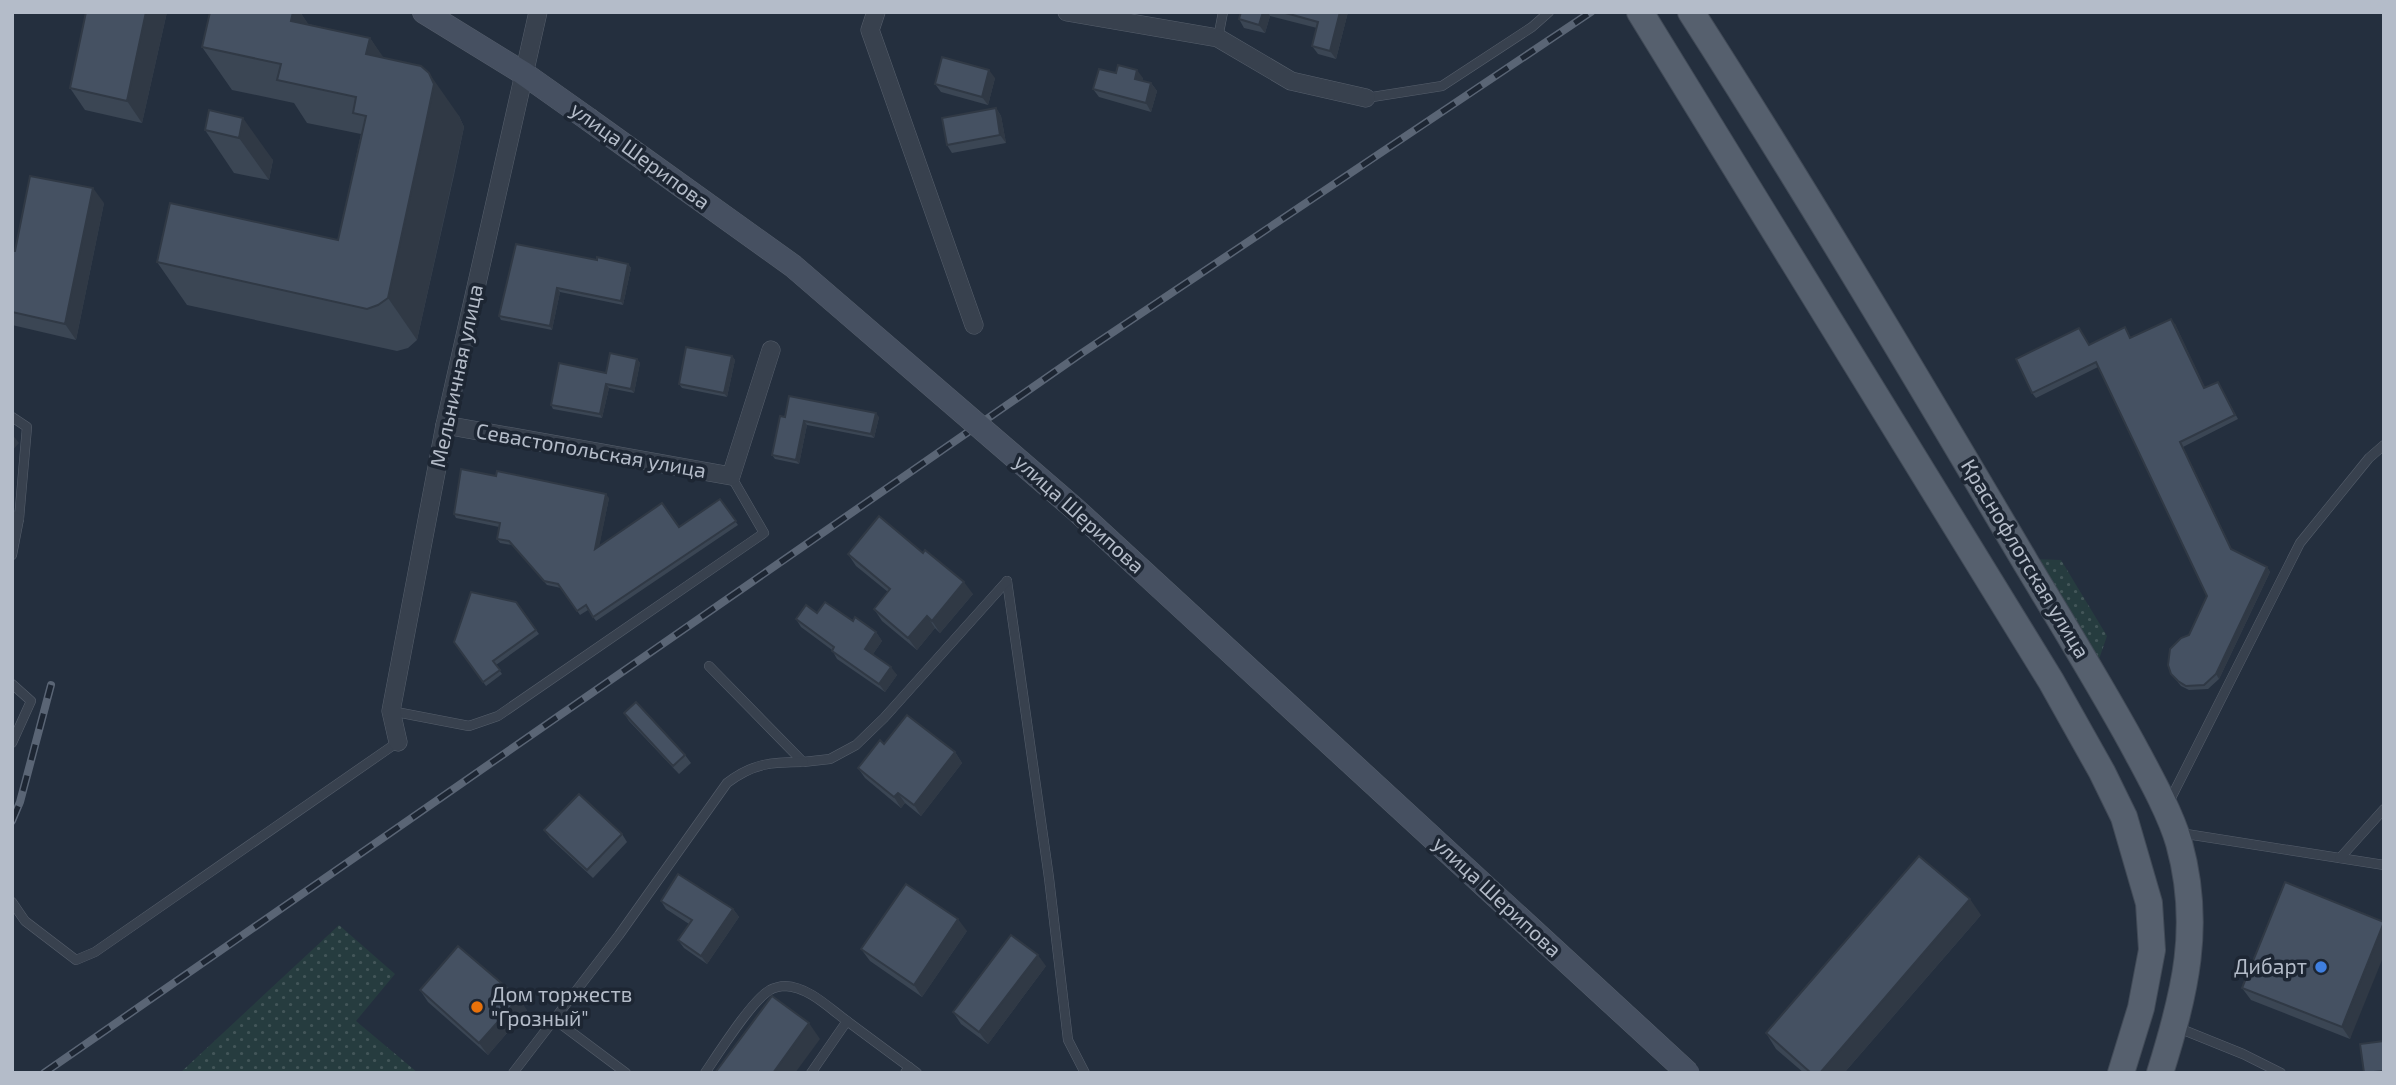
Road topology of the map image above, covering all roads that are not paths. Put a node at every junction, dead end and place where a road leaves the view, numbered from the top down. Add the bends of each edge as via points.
1 (425, 12) edge
2 (538, 12) edge
3 (876, 12) edge
4 (1067, 12) edge
5 (1223, 12) edge
6 (1549, 12) edge
7 (1640, 12) edge
8 (1691, 12) edge
9 (1218, 38) junction
10 (523, 73) junction
11 (1366, 98) joint
12 (974, 325) dead end
13 (771, 350) dead end
14 (12, 417) edge
15 (445, 425) junction
16 (2384, 445) edge
17 (731, 476) junction
18 (16, 517) edge
19 (12, 555) edge
20 (709, 666) dead end
21 (12, 684) edge
22 (391, 711) junction
23 (398, 742) joint
24 (12, 743) edge
25 (803, 762) junction
26 (2384, 809) edge
27 (2170, 821) junction
28 (2340, 858) junction
29 (2384, 865) edge
30 (12, 901) edge
31 (554, 1019) junction
32 (847, 1021) junction
33 (2175, 1026) junction
34 (910, 1071) edge
35 (513, 1073) edge
36 (626, 1073) edge
37 (705, 1073) edge
38 (811, 1073) edge
39 (1085, 1073) edge
40 (1688, 1073) edge
41 (2121, 1073) edge
42 (2160, 1073) edge
43 (2281, 1073) edge

1 - 10 main road, улица Шерипова
2 - 10 street, Мельничная улица
3 - 12 street via 870,30
4 - 9 street
5 - 9 lane
6 - 11 lane via 1442,86
7 - 41 main road via 2051,681 2124,817 2149,903 2152,950 2141,1008
8 - 27 main road, Краснофлотская улица via 2107,698
9 - 11 street via 1291,81
10 - 15 street, Мельничная улица
10 - 40 main road, улица Шерипова, bridge via 793,266 1065,500
13 - 17 street, Севастопольская улица
14 - 18 lane via 27,427
15 - 17 street, Севастопольская улица
15 - 22 street, Мельничная улица
16 - 27 lane via 2301,543
17 - 22 lane via 764,533 498,716 469,726
18 - 19 lane
20 - 25 lane
21 - 24 lane via 31,701
22 - 23 street, Мельничная улица
23 - 30 lane via 76,960 25,921
25 - 31 lane via 769,762 742,771 727,783
25 - 39 lane via 830,759 856,745 1007,581 1068,1040
26 - 28 lane
27 - 28 lane
27 - 33 main road, Краснофлотская улица via 2190,904 2190,952
28 - 29 lane
31 - 35 lane
31 - 36 lane
32 - 34 lane
32 - 37 lane via 815,996 784,986 770,990 756,1002
32 - 38 lane
33 - 42 main road, Краснофлотская улица
33 - 43 lane

